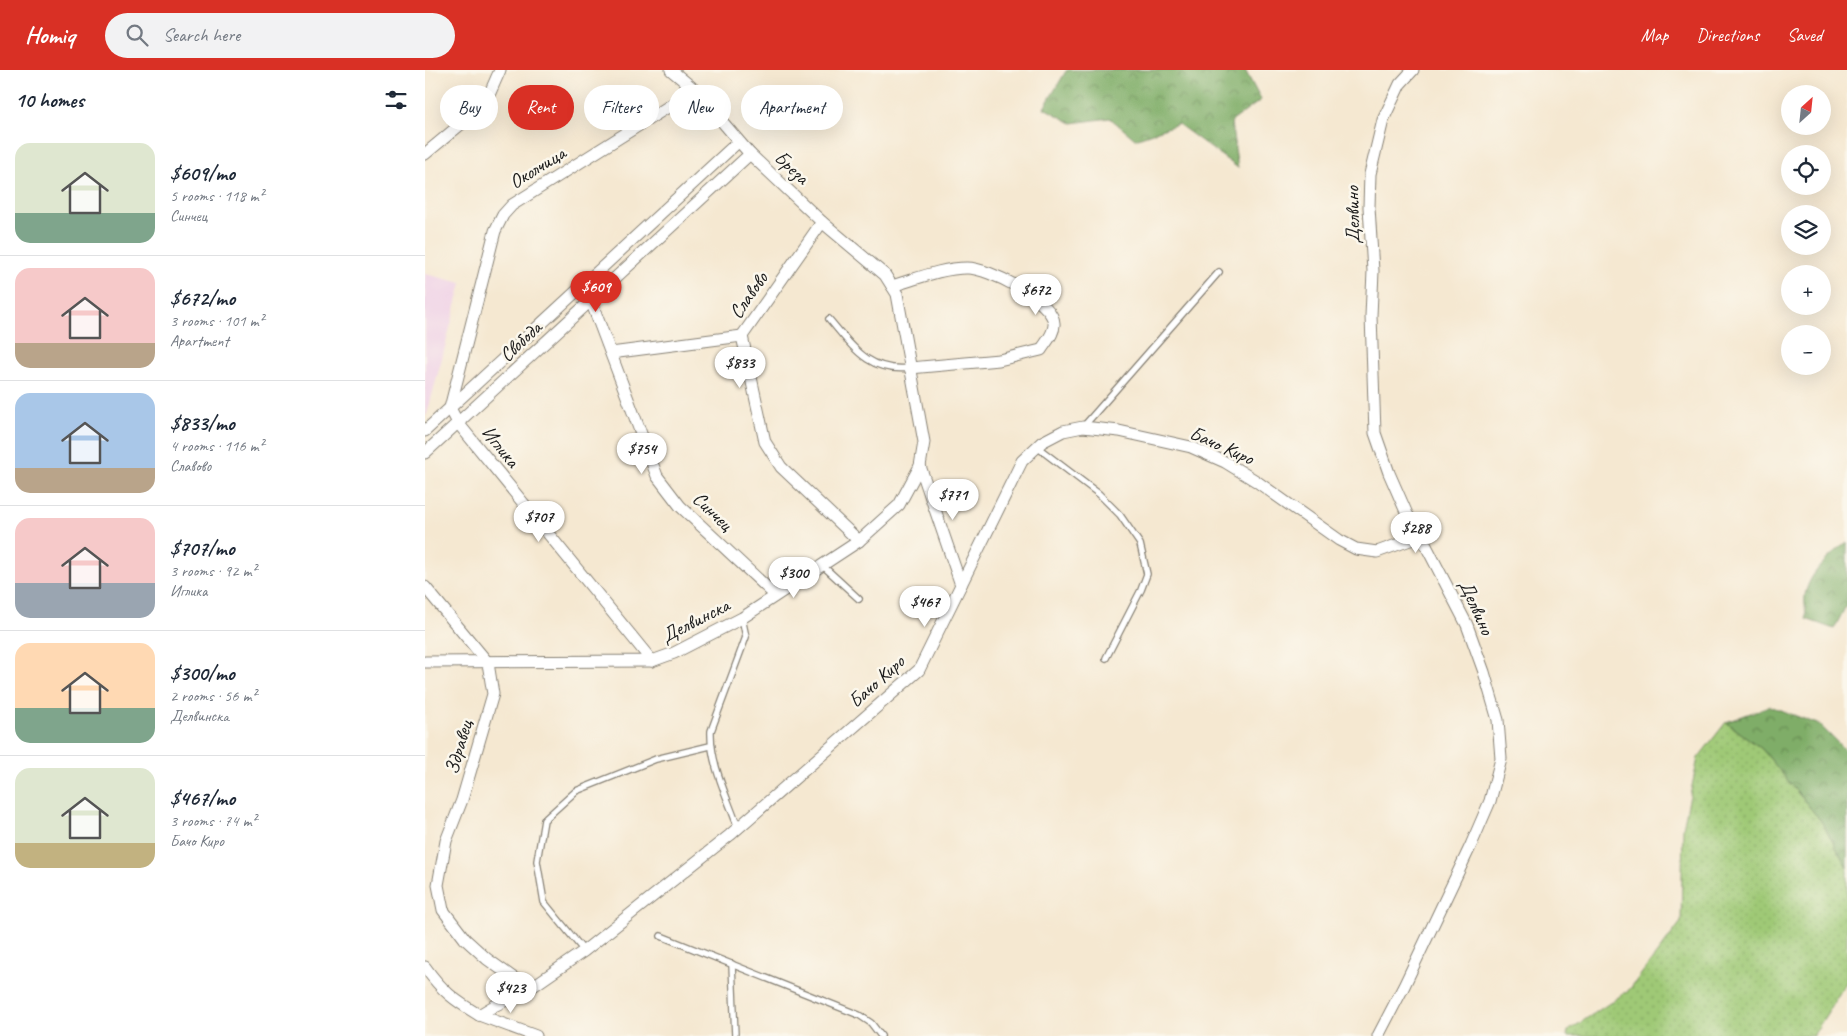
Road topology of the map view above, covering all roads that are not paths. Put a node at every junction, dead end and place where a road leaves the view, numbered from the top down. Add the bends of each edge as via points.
1 (501, 70) edge
2 (671, 70) edge
3 (1413, 70) edge
4 (689, 85) edge
5 (669, 106) edge
6 (728, 130) edge
7 (738, 142) junction
8 (425, 154) edge
9 (750, 154) junction
10 (822, 222) junction
11 (1219, 272) dead end
12 (892, 286) junction
13 (591, 301) junction
14 (829, 319) dead end
15 (742, 336) junction
16 (611, 353) junction
17 (910, 368) junction
18 (450, 408) junction
19 (458, 423) junction
20 (1083, 427) junction
21 (425, 431) edge
22 (1037, 447) junction
23 (425, 453) edge
24 (921, 466) junction
25 (1421, 536) junction
26 (859, 541) junction
27 (822, 565) junction
28 (961, 584) junction
29 (425, 588) edge
30 (775, 595) junction
31 (859, 599) dead end
32 (742, 618) junction
33 (1106, 658) dead end
34 (652, 661) junction
35 (425, 662) edge
36 (488, 663) junction
37 (710, 746) junction
38 (738, 828) junction
39 (661, 936) dead end
40 (584, 950) junction
41 (732, 964) junction
42 (426, 969) edge
43 (529, 989) junction
44 (479, 1015) junction
45 (536, 1036) edge
46 (735, 1036) edge
47 (881, 1036) edge
48 (1378, 1036) edge

1 - 8 street via 485,104
2 - 4 street, Бреза
3 - 25 street, Делвино via 1400,84 1383,120 1370,174 1369,207 1375,433 1407,514
5 - 18 street, Околчица via 512,204 503,215 495,231
6 - 7 street, Бреза
7 - 9 street, Бреза
7 - 18 street, Свобода
9 - 10 street, Бреза
9 - 13 street, Свобода
10 - 12 street, Бреза via 885,275
10 - 15 street, Славово
11 - 20 lane
12 - 17 street, Делвинска via 897,294
12 - 17 street via 945,271 982,270 1025,290 1052,313 1054,325 1041,350 999,360
13 - 16 street, Синчец
13 - 19 street, Свобода
14 - 17 lane via 854,348 876,365 897,370
15 - 16 street
15 - 26 street, Славово via 765,442 781,467
16 - 30 street, Синчец via 657,476 680,506
17 - 24 street, Делвинска via 924,442
18 - 19 street, Иглика
18 - 21 street, Свобода
19 - 23 street, Свобода
19 - 34 street, Иглика
20 - 22 street, Бачо Киро via 1063,431
20 - 25 street, Бачо Киро via 1119,431 1191,448 1225,462 1339,540 1356,548 1377,552
22 - 28 street, Бачо Киро via 1022,461
22 - 33 lane via 1099,494 1120,514 1140,544 1147,574
24 - 26 street, Делвинска via 899,505
24 - 28 street
25 - 48 street, Делвино via 1467,625 1484,672 1498,720 1501,759 1490,801 1471,845
26 - 27 street, Делвинска
27 - 30 street, Делвинска
27 - 31 lane
28 - 38 street, Бачо Киро via 919,670
29 - 36 street
30 - 32 street, Делвинска
32 - 34 street, Делвинска
32 - 37 lane via 746,637 711,731
34 - 36 street, Делвинска
35 - 36 street, Делвинска
36 - 43 street, Здравец via 493,694 462,800 446,842 438,885 443,910 465,939
37 - 38 lane
37 - 40 lane via 656,759 576,790 544,820 537,861 544,902
38 - 40 street, Бачо Киро
39 - 41 lane
40 - 43 street, Бачо Киро
41 - 46 lane
41 - 47 lane via 859,1015
42 - 44 street via 438,985
43 - 44 street, Бачо Киро
44 - 45 street

